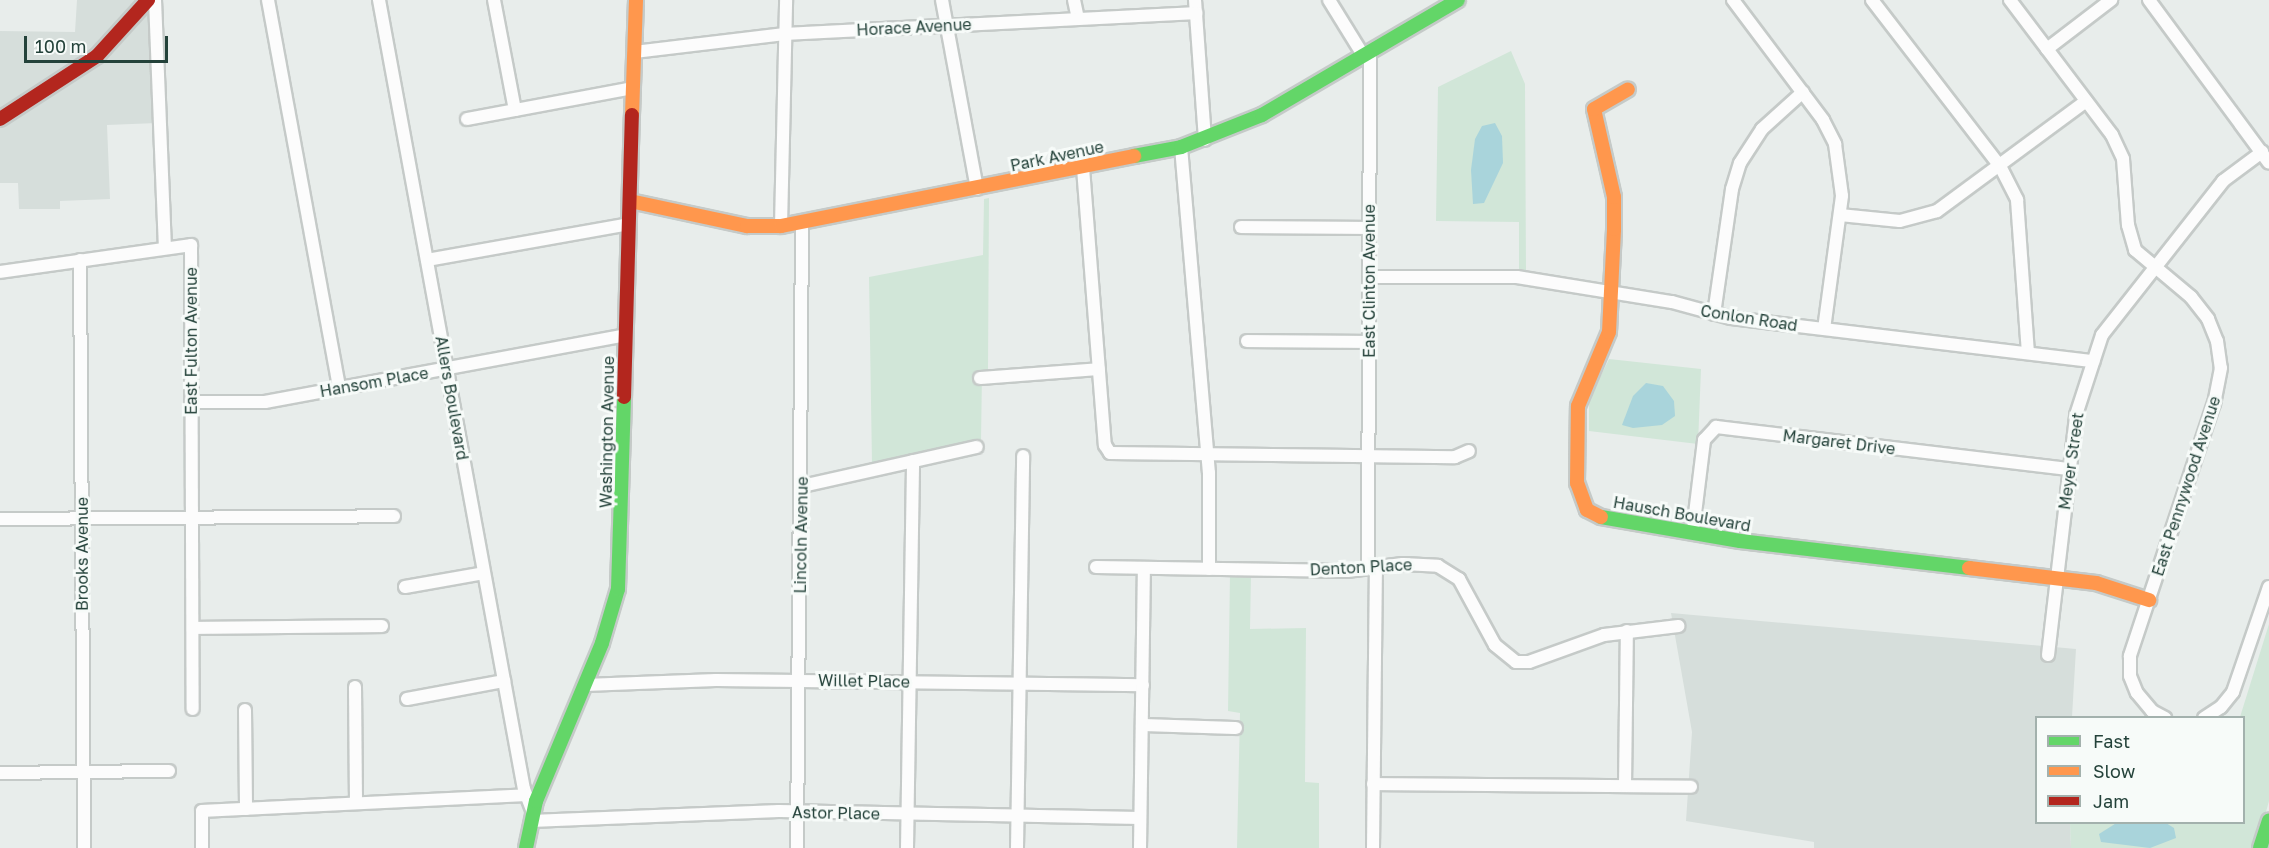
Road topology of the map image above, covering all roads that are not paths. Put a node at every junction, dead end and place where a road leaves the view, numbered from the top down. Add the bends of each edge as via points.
1 (148, 0) edge
2 (155, 0) edge
3 (268, 0) edge
4 (379, 0) edge
5 (494, 0) edge
6 (636, 0) edge
7 (786, 0) edge
8 (942, 0) edge
9 (1074, 0) edge
10 (1329, 0) edge
11 (1458, 0) edge
12 (1733, 0) edge
13 (1872, 0) edge
14 (2010, 0) edge
15 (2111, 0) edge
16 (2149, 0) edge
17 (1195, 6) edge
18 (1078, 19) junction
19 (947, 25) junction
20 (786, 34) junction
21 (2047, 49) junction
22 (634, 52) junction
23 (1366, 53) junction
24 (633, 88) junction
25 (1628, 89) dead end
26 (1803, 92) junction
27 (2086, 101) junction
28 (515, 110) junction
29 (0, 119) edge
30 (467, 119) dead end
31 (1205, 140) junction
32 (1181, 147) junction
33 (2266, 157) edge
34 (2000, 166) junction
35 (1083, 168) junction
36 (977, 189) junction
37 (630, 201) junction
38 (1840, 215) junction
39 (802, 223) junction
40 (629, 224) junction
41 (781, 226) junction
42 (1241, 227) dead end
43 (1369, 228) junction
44 (165, 246) junction
45 (80, 260) junction
46 (427, 260) junction
47 (2156, 265) junction
48 (0, 272) edge
49 (1370, 277) junction
50 (1612, 292) junction
51 (1714, 314) junction
52 (1824, 329) junction
53 (626, 335) junction
54 (1248, 341) dead end
55 (1369, 342) junction
56 (2028, 353) junction
57 (2093, 361) junction
58 (447, 369) junction
59 (1099, 369) junction
60 (980, 378) dead end
61 (339, 388) junction
62 (191, 402) junction
63 (977, 447) dead end
64 (1469, 451) dead end
65 (1023, 456) dead end
66 (1206, 456) junction
67 (1369, 456) junction
68 (913, 461) junction
69 (2069, 469) junction
70 (802, 486) junction
71 (394, 516) dead end
72 (82, 518) junction
73 (192, 518) junction
74 (0, 519) edge
75 (1693, 530) junction
76 (1096, 567) dead end
77 (1372, 567) junction
78 (1144, 568) junction
79 (1209, 569) junction
80 (484, 573) junction
81 (2056, 578) junction
82 (2269, 586) edge
83 (405, 587) dead end
84 (2149, 600) junction
85 (1678, 626) dead end
86 (382, 627) dead end
87 (193, 628) junction
88 (1627, 631) junction
89 (2048, 655) dead end
90 (799, 680) junction
91 (504, 681) junction
92 (910, 681) junction
93 (1020, 683) junction
94 (585, 685) junction
95 (1143, 685) junction
96 (355, 687) dead end
97 (407, 699) dead end
98 (193, 709) dead end
99 (244, 710) dead end
100 (2163, 716) edge
101 (2206, 716) edge
102 (1142, 725) junction
103 (1236, 728) dead end
104 (170, 771) dead end
105 (84, 772) junction
106 (0, 773) edge
107 (1374, 784) junction
108 (1625, 786) junction
109 (1691, 787) dead end
110 (526, 795) junction
111 (356, 803) junction
112 (246, 809) junction
113 (797, 812) junction
114 (908, 814) junction
115 (532, 816) junction
116 (1018, 816) junction
117 (1140, 818) junction
118 (2269, 820) edge
119 (84, 848) edge
120 (202, 848) edge
121 (526, 848) edge
122 (797, 848) edge
123 (907, 848) edge
124 (1017, 848) edge
125 (1140, 848) edge
126 (1373, 848) edge
127 (2260, 848) edge

1 - 29 main road via 97,56
2 - 44 street
3 - 61 street
4 - 46 street, Allers Boulevard
5 - 28 street
6 - 22 main road, Washington Avenue
7 - 20 street
8 - 19 street
9 - 18 street
10 - 23 street
11 - 23 main road, Park Avenue
12 - 26 street
13 - 34 street
14 - 21 street, East Pennywood Avenue
15 - 21 street
16 - 33 street
17 - 18 street, Horace Avenue
17 - 31 street
18 - 19 street, Horace Avenue
19 - 20 street, Horace Avenue
19 - 36 street
20 - 22 street, Horace Avenue
20 - 41 street
21 - 27 street, East Pennywood Avenue
22 - 24 main road, Washington Avenue
23 - 31 main road, Park Avenue via 1262,115
23 - 43 street, East Clinton Avenue
24 - 28 street
24 - 37 main road, Washington Avenue
25 - 50 main road, Hausch Boulevard via 1594,109 1614,197
26 - 38 street via 1835,144 1842,177
26 - 51 street via 1762,129 1740,163 1732,189
27 - 34 street
27 - 47 street, East Pennywood Avenue via 2112,135 2123,159 2131,242 2142,257
28 - 30 street
31 - 32 main road, Park Avenue
32 - 35 main road, Park Avenue
32 - 66 street
33 - 47 street, Meyer Street via 2223,181
34 - 38 street via 1952,203 1922,217 1900,221
34 - 56 street via 2021,211
35 - 36 main road, Park Avenue
35 - 59 street
36 - 39 main road, Park Avenue
37 - 40 main road, Washington Avenue
37 - 41 main road, Park Avenue via 747,226
38 - 52 street
39 - 41 main road, Park Avenue
39 - 70 street, Lincoln Avenue
40 - 46 street
40 - 53 main road, Washington Avenue
42 - 43 street
43 - 49 street, East Clinton Avenue
44 - 45 street
44 - 62 street, East Fulton Avenue via 191,245
45 - 48 street
45 - 72 street, Brooks Avenue
46 - 58 street, Allers Boulevard
47 - 57 street, Meyer Street via 2102,335
47 - 84 street, East Pennywood Avenue via 2191,297 2208,319 2217,341 2221,368 2214,403
49 - 50 street, Conlon Road via 1517,277
49 - 55 street, East Clinton Avenue
50 - 51 street, Conlon Road
50 - 75 main road, Hausch Boulevard via 1609,332 1578,406 1578,494 1587,510 1600,517
51 - 52 street, Conlon Road
52 - 56 street, Conlon Road
53 - 58 street, Hansom Place
53 - 94 main road, Washington Avenue via 618,589
54 - 55 street
55 - 67 street, East Clinton Avenue
56 - 57 street, Conlon Road
57 - 69 street, Meyer Street via 2076,415
58 - 61 street, Hansom Place
58 - 80 street, Allers Boulevard
59 - 60 street
59 - 66 street via 1105,445 1110,453
61 - 62 street, Hansom Place via 265,402
62 - 73 street, East Fulton Avenue
63 - 68 street
64 - 67 street via 1455,456
65 - 93 street
66 - 67 street
66 - 79 street
67 - 77 street, East Clinton Avenue
68 - 70 street
68 - 92 street
69 - 75 street, Margaret Drive via 1716,427 1704,440
69 - 81 street, Meyer Street
70 - 90 street, Lincoln Avenue
71 - 73 street
72 - 73 street
72 - 74 street
72 - 105 street, Brooks Avenue
73 - 87 street, East Fulton Avenue
75 - 81 main road, Hausch Boulevard via 1740,541
76 - 78 street, Denton Place
77 - 79 street, Denton Place via 1347,571
77 - 88 street, Denton Place via 1424,564 1451,572 1465,588 1495,645 1516,662 1529,662
77 - 107 street
78 - 79 street, Denton Place
78 - 95 street
80 - 83 street
80 - 91 street, Allers Boulevard
81 - 84 main road, Hausch Boulevard via 2096,583
81 - 89 street, Meyer Street
82 - 101 street via 2233,692 2221,707
84 - 100 street, East Pennywood Avenue via 2130,656 2130,676 2137,693 2152,711
85 - 88 street, Denton Place
86 - 87 street
87 - 98 street, East Fulton Avenue
88 - 108 street
90 - 92 street, Willet Place
90 - 94 street, Willet Place
90 - 113 street, Lincoln Avenue
91 - 97 street
91 - 110 street, Allers Boulevard
92 - 93 street, Willet Place
92 - 114 street
93 - 95 street, Willet Place
93 - 116 street
94 - 115 main road, Washington Avenue
95 - 102 street
96 - 111 street
99 - 112 street
102 - 103 street
102 - 117 street
104 - 105 street
105 - 106 street
105 - 119 street, Brooks Avenue
107 - 108 street
107 - 126 street
108 - 109 street
110 - 111 street
110 - 115 street, Allers Boulevard
111 - 112 street
112 - 120 street via 202,811
113 - 114 street, Astor Place
113 - 115 street, Astor Place
113 - 122 street, Lincoln Avenue
114 - 116 street, Astor Place
114 - 123 street
115 - 121 main road, Washington Avenue
116 - 117 street, Astor Place
116 - 124 street
117 - 125 street
118 - 127 main road

